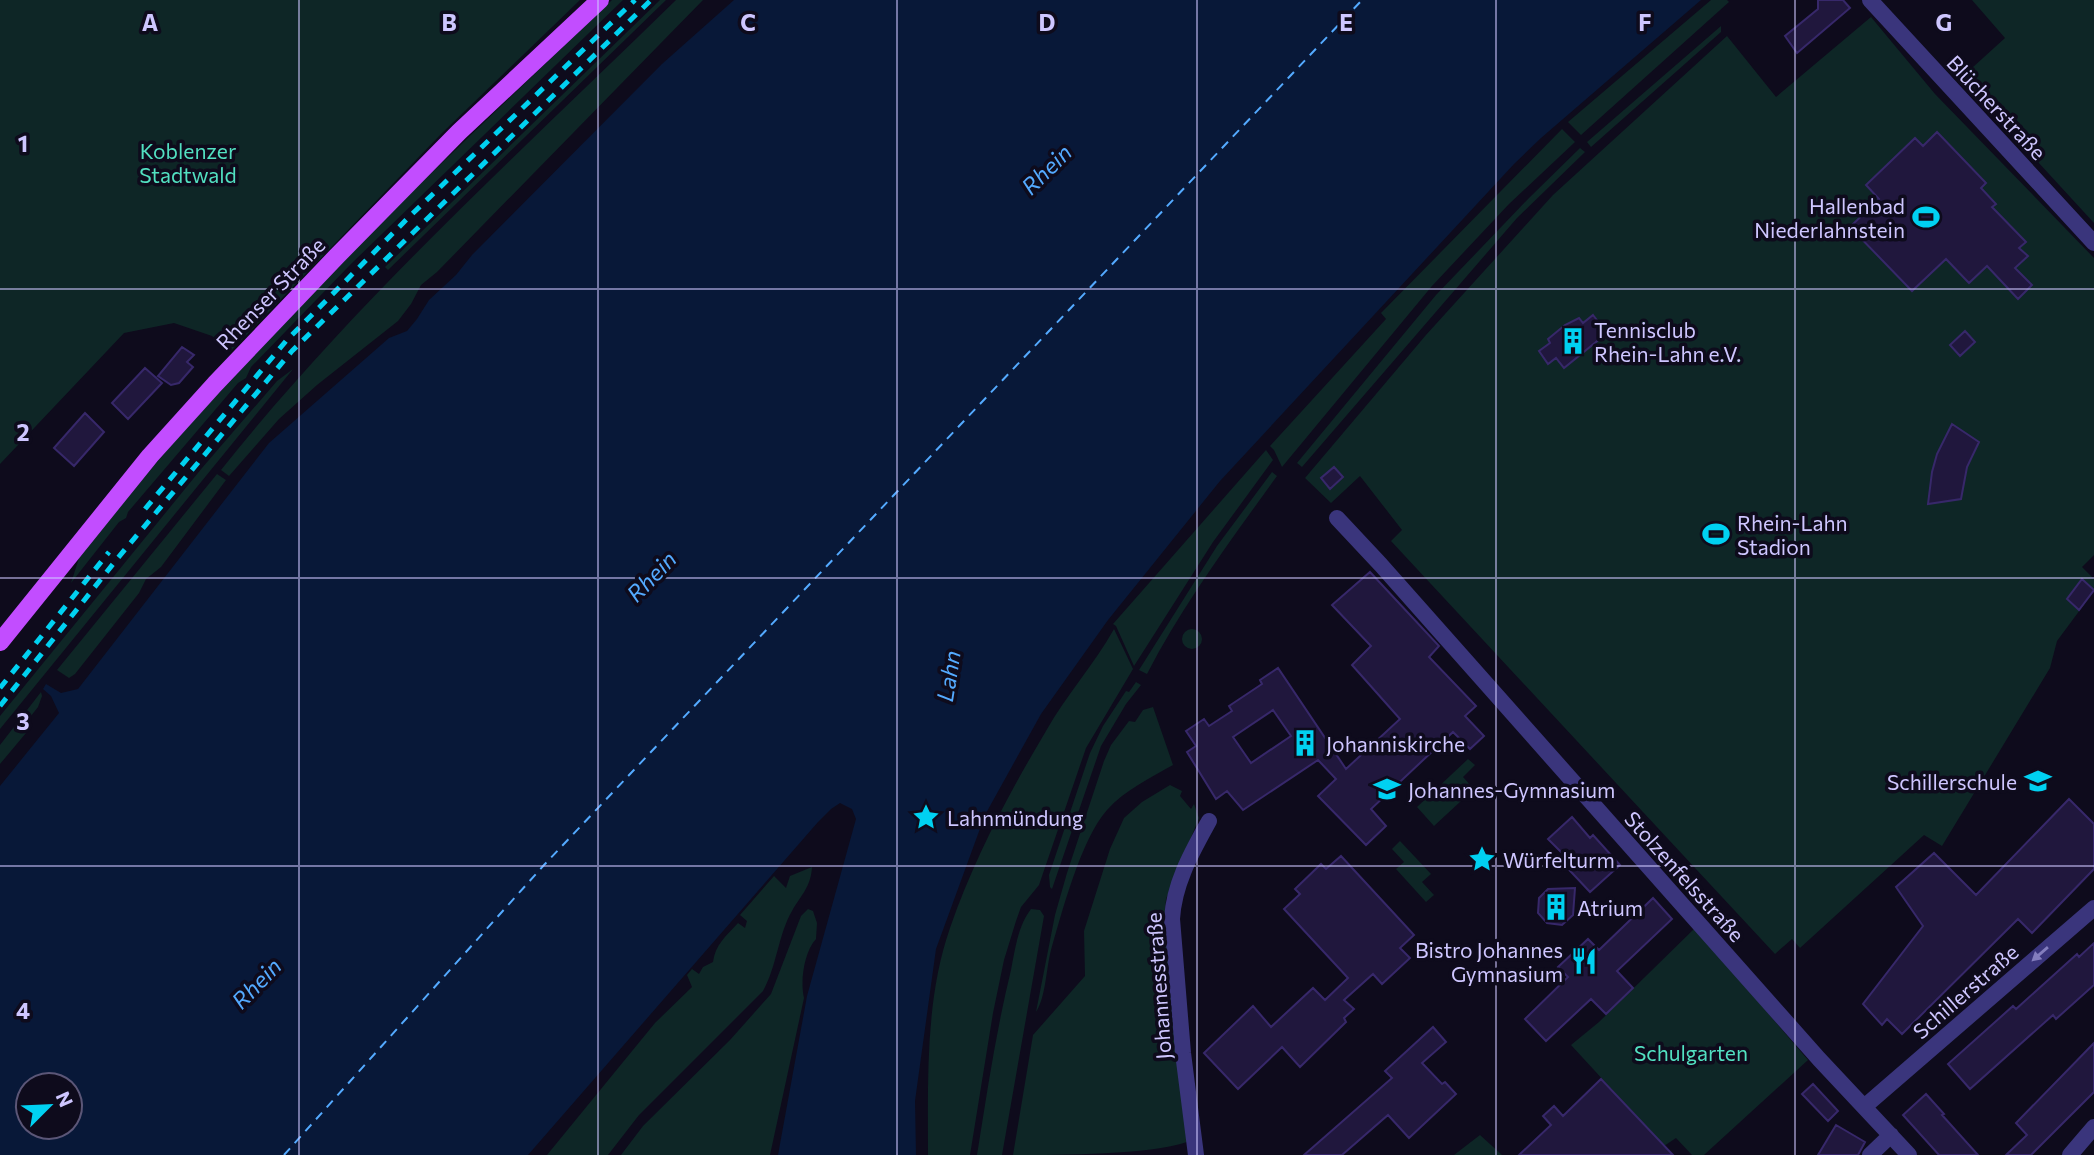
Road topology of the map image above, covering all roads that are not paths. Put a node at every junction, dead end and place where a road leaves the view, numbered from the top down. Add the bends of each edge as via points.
1 (600, 0) edge
2 (1870, 0) edge
3 (2094, 243) edge
4 (1337, 518) dead end
5 (0, 642) edge
6 (1209, 821) dead end
7 (2093, 910) edge
8 (1864, 1107) junction
9 (2094, 1126) edge
10 (1891, 1135) junction
11 (1196, 1155) edge
12 (1870, 1155) edge
13 (1909, 1155) edge
14 (2070, 1155) edge

1 - 5 main road, Rhenser Straße via 459,132 215,384 150,456
2 - 3 street, Blücherstraße
4 - 8 street, Stolzenfelsstraße
6 - 11 street, Johannesstraße via 1182,873 1171,919
7 -> 8 street, Schillerstraße
8 - 10 street, Stolzenfelsstraße
9 - 14 street
10 - 12 street
10 - 13 street, Stolzenfelsstraße

